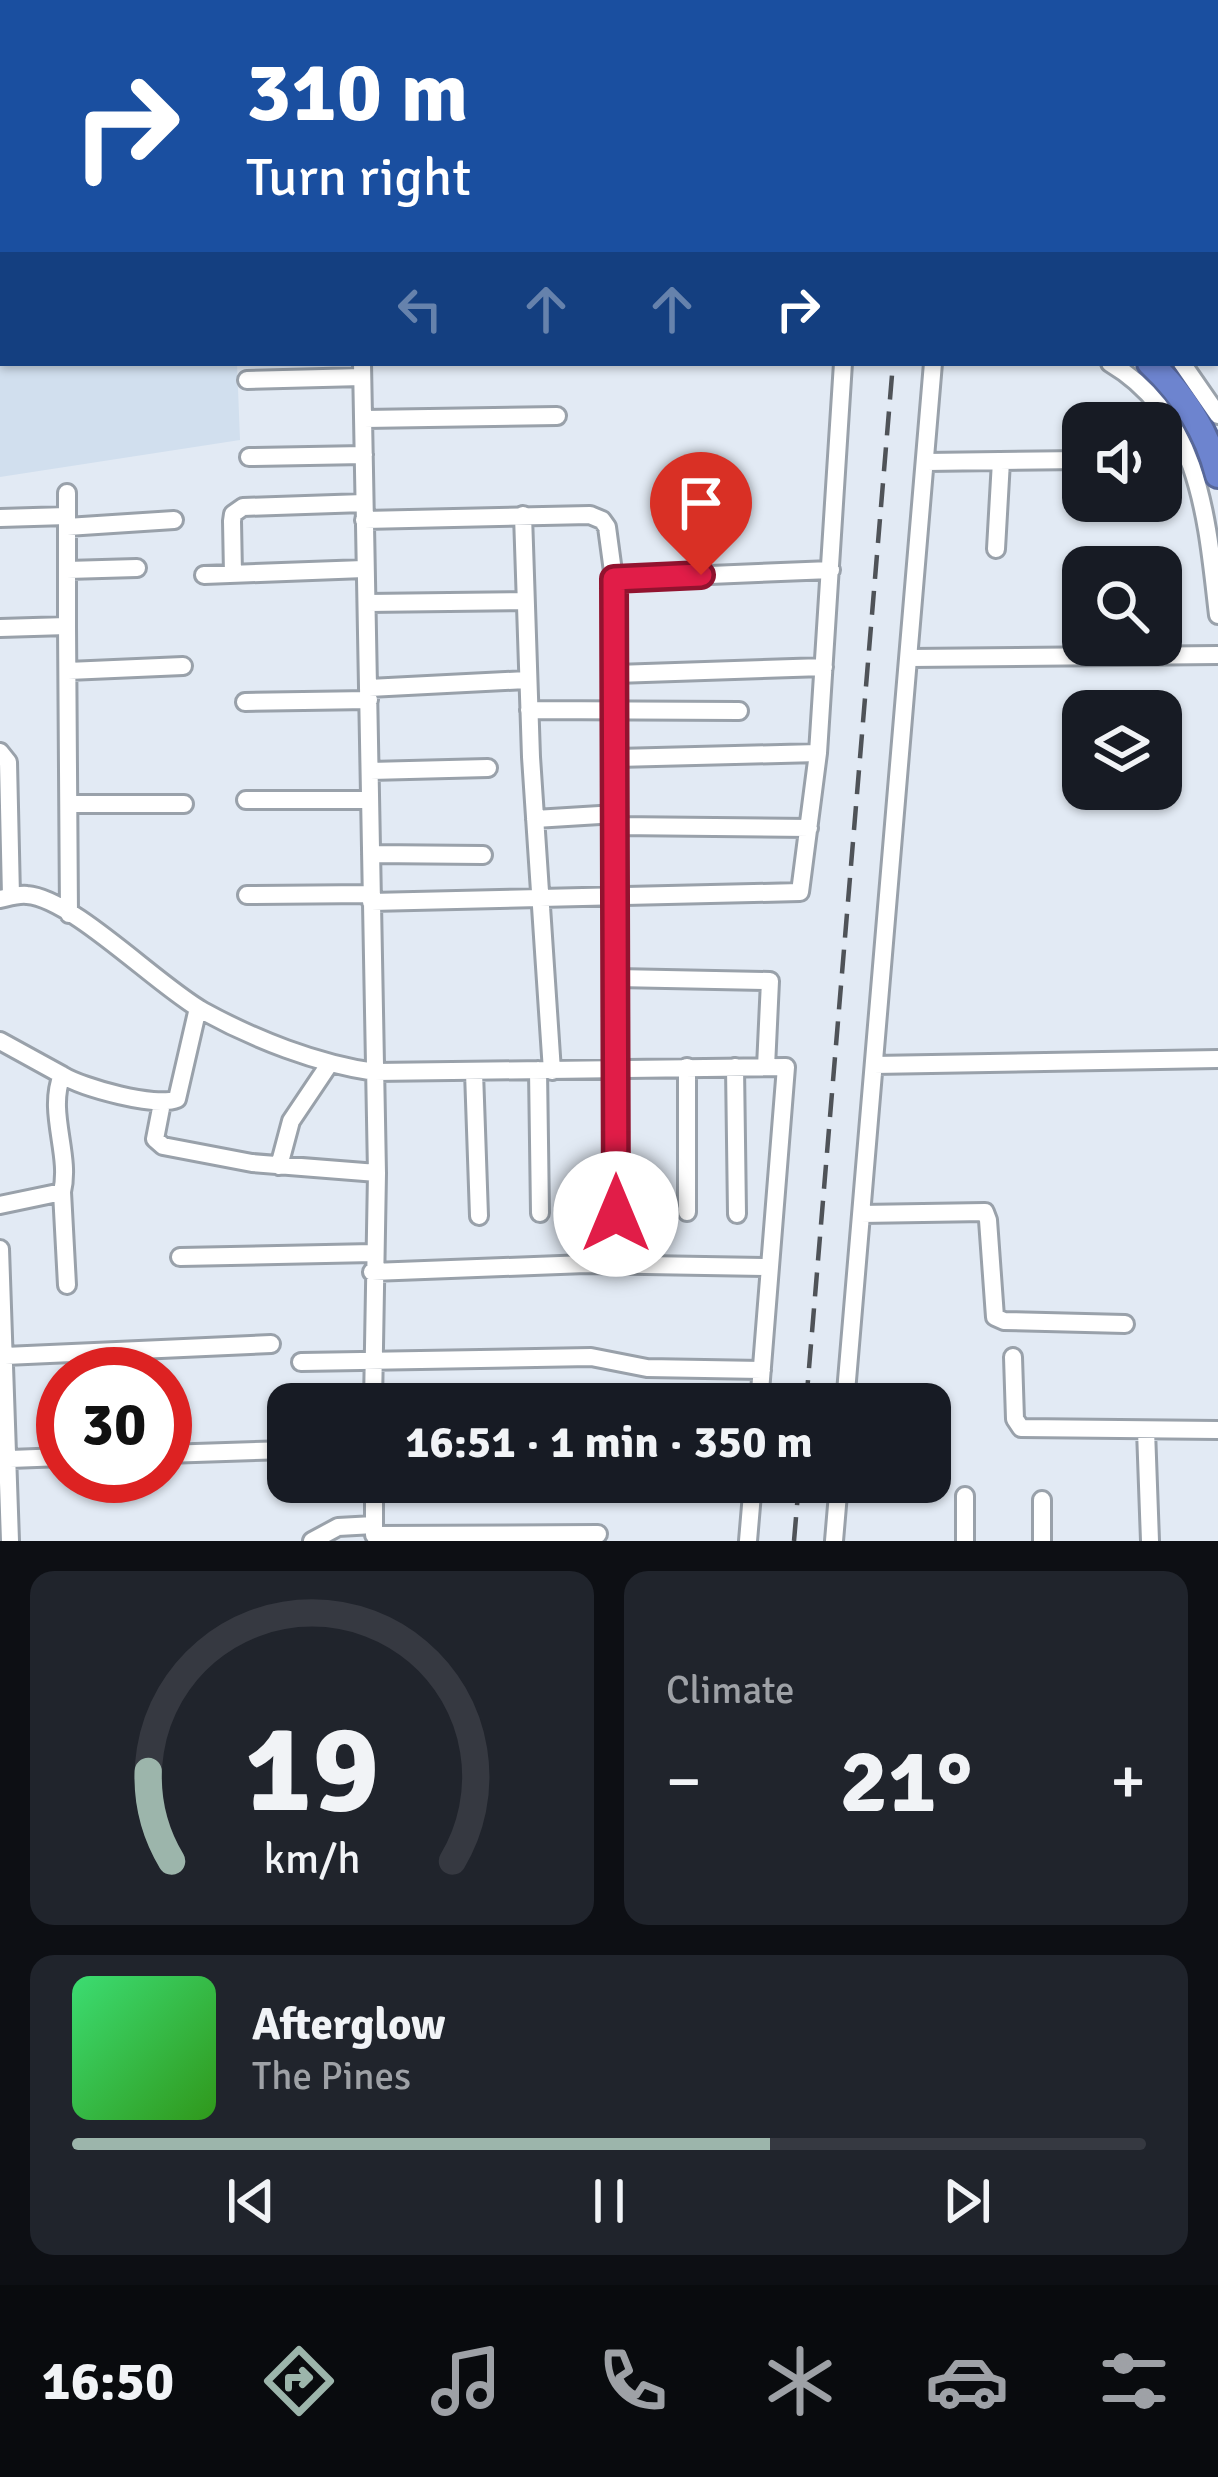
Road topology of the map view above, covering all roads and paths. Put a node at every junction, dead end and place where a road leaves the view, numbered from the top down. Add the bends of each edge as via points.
1 (842, 366) edge
2 (934, 366) edge
3 (1114, 366) edge
4 (1153, 366) edge
5 (1184, 366) edge
6 (362, 370) edge
7 (247, 380) dead end
8 (1218, 415) edge
9 (556, 416) dead end
10 (364, 418) junction
11 (364, 455) junction
12 (249, 457) dead end
13 (1062, 460) edge
14 (1001, 461) junction
15 (926, 462) junction
16 (1218, 475) edge
17 (67, 493) dead end
18 (364, 511) junction
19 (524, 515) junction
20 (0, 518) edge
21 (174, 520) dead end
22 (67, 522) junction
23 (995, 549) dead end
24 (137, 568) dead end
25 (364, 568) junction
26 (67, 570) junction
27 (831, 570) junction
28 (233, 574) junction
29 (205, 575) dead end
30 (614, 579) junction
31 (525, 601) junction
32 (367, 603) junction
33 (1218, 615) edge
34 (67, 626) junction
35 (0, 628) edge
36 (1218, 656) edge
37 (910, 658) junction
38 (183, 667) dead end
39 (824, 667) junction
40 (68, 670) junction
41 (616, 674) junction
42 (527, 680) junction
43 (369, 694) junction
44 (245, 702) dead end
45 (529, 710) junction
46 (616, 711) junction
47 (739, 711) dead end
48 (0, 752) edge
49 (818, 754) junction
50 (616, 758) junction
51 (488, 768) dead end
52 (370, 771) junction
53 (246, 800) dead end
54 (370, 800) junction
55 (69, 804) junction
56 (184, 804) dead end
57 (536, 819) junction
58 (616, 820) junction
59 (809, 828) junction
60 (371, 854) junction
61 (483, 855) dead end
62 (247, 895) dead end
63 (616, 896) junction
64 (5, 898) edge
65 (371, 898) junction
66 (543, 900) junction
67 (69, 914) junction
68 (616, 978) junction
69 (198, 1009) junction
70 (0, 1041) edge
71 (1218, 1060) edge
72 (330, 1063) junction
73 (874, 1065) junction
74 (687, 1067) junction
75 (736, 1067) junction
76 (766, 1067) junction
77 (545, 1070) junction
78 (617, 1070) junction
79 (376, 1072) junction
80 (474, 1072) junction
81 (62, 1075) junction
82 (162, 1103) junction
83 (279, 1166) junction
84 (377, 1174) junction
85 (62, 1192) junction
86 (0, 1204) edge
87 (687, 1212) dead end
88 (540, 1214) dead end
89 (616, 1214) dead end
90 (737, 1214) dead end
91 (861, 1214) junction
92 (479, 1216) dead end
93 (0, 1249) edge
94 (180, 1257) dead end
95 (373, 1262) junction
96 (770, 1267) junction
97 (67, 1285) dead end
98 (1125, 1324) dead end
99 (2, 1332) edge
100 (271, 1344) dead end
101 (5, 1357) junction
102 (1013, 1358) dead end
103 (372, 1361) junction
104 (301, 1362) dead end
105 (762, 1370) junction
106 (373, 1383) edge
107 (761, 1383) edge
108 (847, 1383) edge
109 (1146, 1430) junction
110 (1218, 1430) edge
111 (267, 1451) edge
112 (192, 1453) edge
113 (6, 1455) edge
114 (36, 1456) edge
115 (964, 1496) dead end
116 (1042, 1500) dead end
117 (374, 1503) edge
118 (751, 1503) edge
119 (837, 1503) edge
120 (374, 1534) edge
121 (598, 1534) dead end
122 (10, 1541) edge
123 (312, 1541) edge
124 (748, 1541) edge
125 (834, 1541) edge
126 (965, 1541) edge
127 (1042, 1541) edge
128 (1150, 1541) edge

1 - 27 street
2 - 15 street
3 - 33 street via 1162,405 1188,452 1209,529
4 - 16 highway via 1202,429
5 - 8 street
6 - 7 street
6 - 10 street
9 - 10 street
10 - 11 street
11 - 12 street
11 - 18 street
13 - 14 street
14 - 15 street
14 - 23 street
15 - 37 street
17 - 22 street
18 - 19 street
18 - 25 street
18 - 28 street via 243,506 233,514
19 - 30 street via 602,520
19 - 31 street
20 - 22 street
21 - 22 street
22 - 26 street
24 - 26 street
25 - 28 street
25 - 32 street
26 - 34 street
27 - 30 street
27 - 39 street
28 - 29 street
30 - 41 street
31 - 32 street
31 - 42 street
32 - 43 street
34 - 35 street
34 - 40 street
36 - 37 street
37 - 73 street
38 - 40 street
39 - 41 street
39 - 49 street
40 - 55 street
41 - 46 street
42 - 43 street
42 - 45 street
43 - 44 street
43 - 52 street
45 - 46 street
45 - 57 street
46 - 47 street
46 - 50 street
48 - 64 street via 8,762
49 - 50 street
49 - 59 street
50 - 58 street
51 - 52 street
52 - 54 street
53 - 54 street
54 - 60 street
55 - 56 street
55 - 67 street
57 - 58 street
57 - 66 street
58 - 59 street
58 - 63 street
59 - 63 street via 796,894
60 - 61 street
60 - 65 street
62 - 65 street
63 - 66 street
63 - 68 street
64 - 67 street via 40,898
65 - 66 street
65 - 79 street
66 - 77 street
67 - 69 street
68 - 76 street via 770,981
68 - 78 street
69 - 72 street
69 - 82 street via 181,1092
70 - 81 street
71 - 73 street
72 - 79 street
72 - 83 street via 291,1121
73 - 91 street
74 - 75 street
74 - 78 street
74 - 87 street
75 - 76 street
75 - 90 street
76 - 96 street via 786,1066
77 - 78 street
77 - 80 street
77 - 88 street
78 - 89 street
79 - 80 street
79 - 84 street
80 - 92 street
81 - 82 street
81 - 85 street
82 - 83 street via 158,1144
83 - 84 street
84 - 95 street
85 - 86 street
85 - 97 street
91 - 98 street via 985,1212 994,1317
91 - 108 street
93 - 99 street
94 - 95 street
95 - 96 street
95 - 103 street
96 - 105 street
99 - 101 street
100 - 101 street
101 - 113 street
102 - 109 street via 1021,1428
103 - 104 street
103 - 105 street via 591,1357 647,1368
103 - 106 street
105 - 107 street
109 - 110 street
109 - 128 street
111 - 112 street
113 - 114 street
113 - 122 street
115 - 126 street
116 - 127 street
117 - 120 street
118 - 124 street
119 - 125 street
120 - 121 street
120 - 123 street via 338,1527

